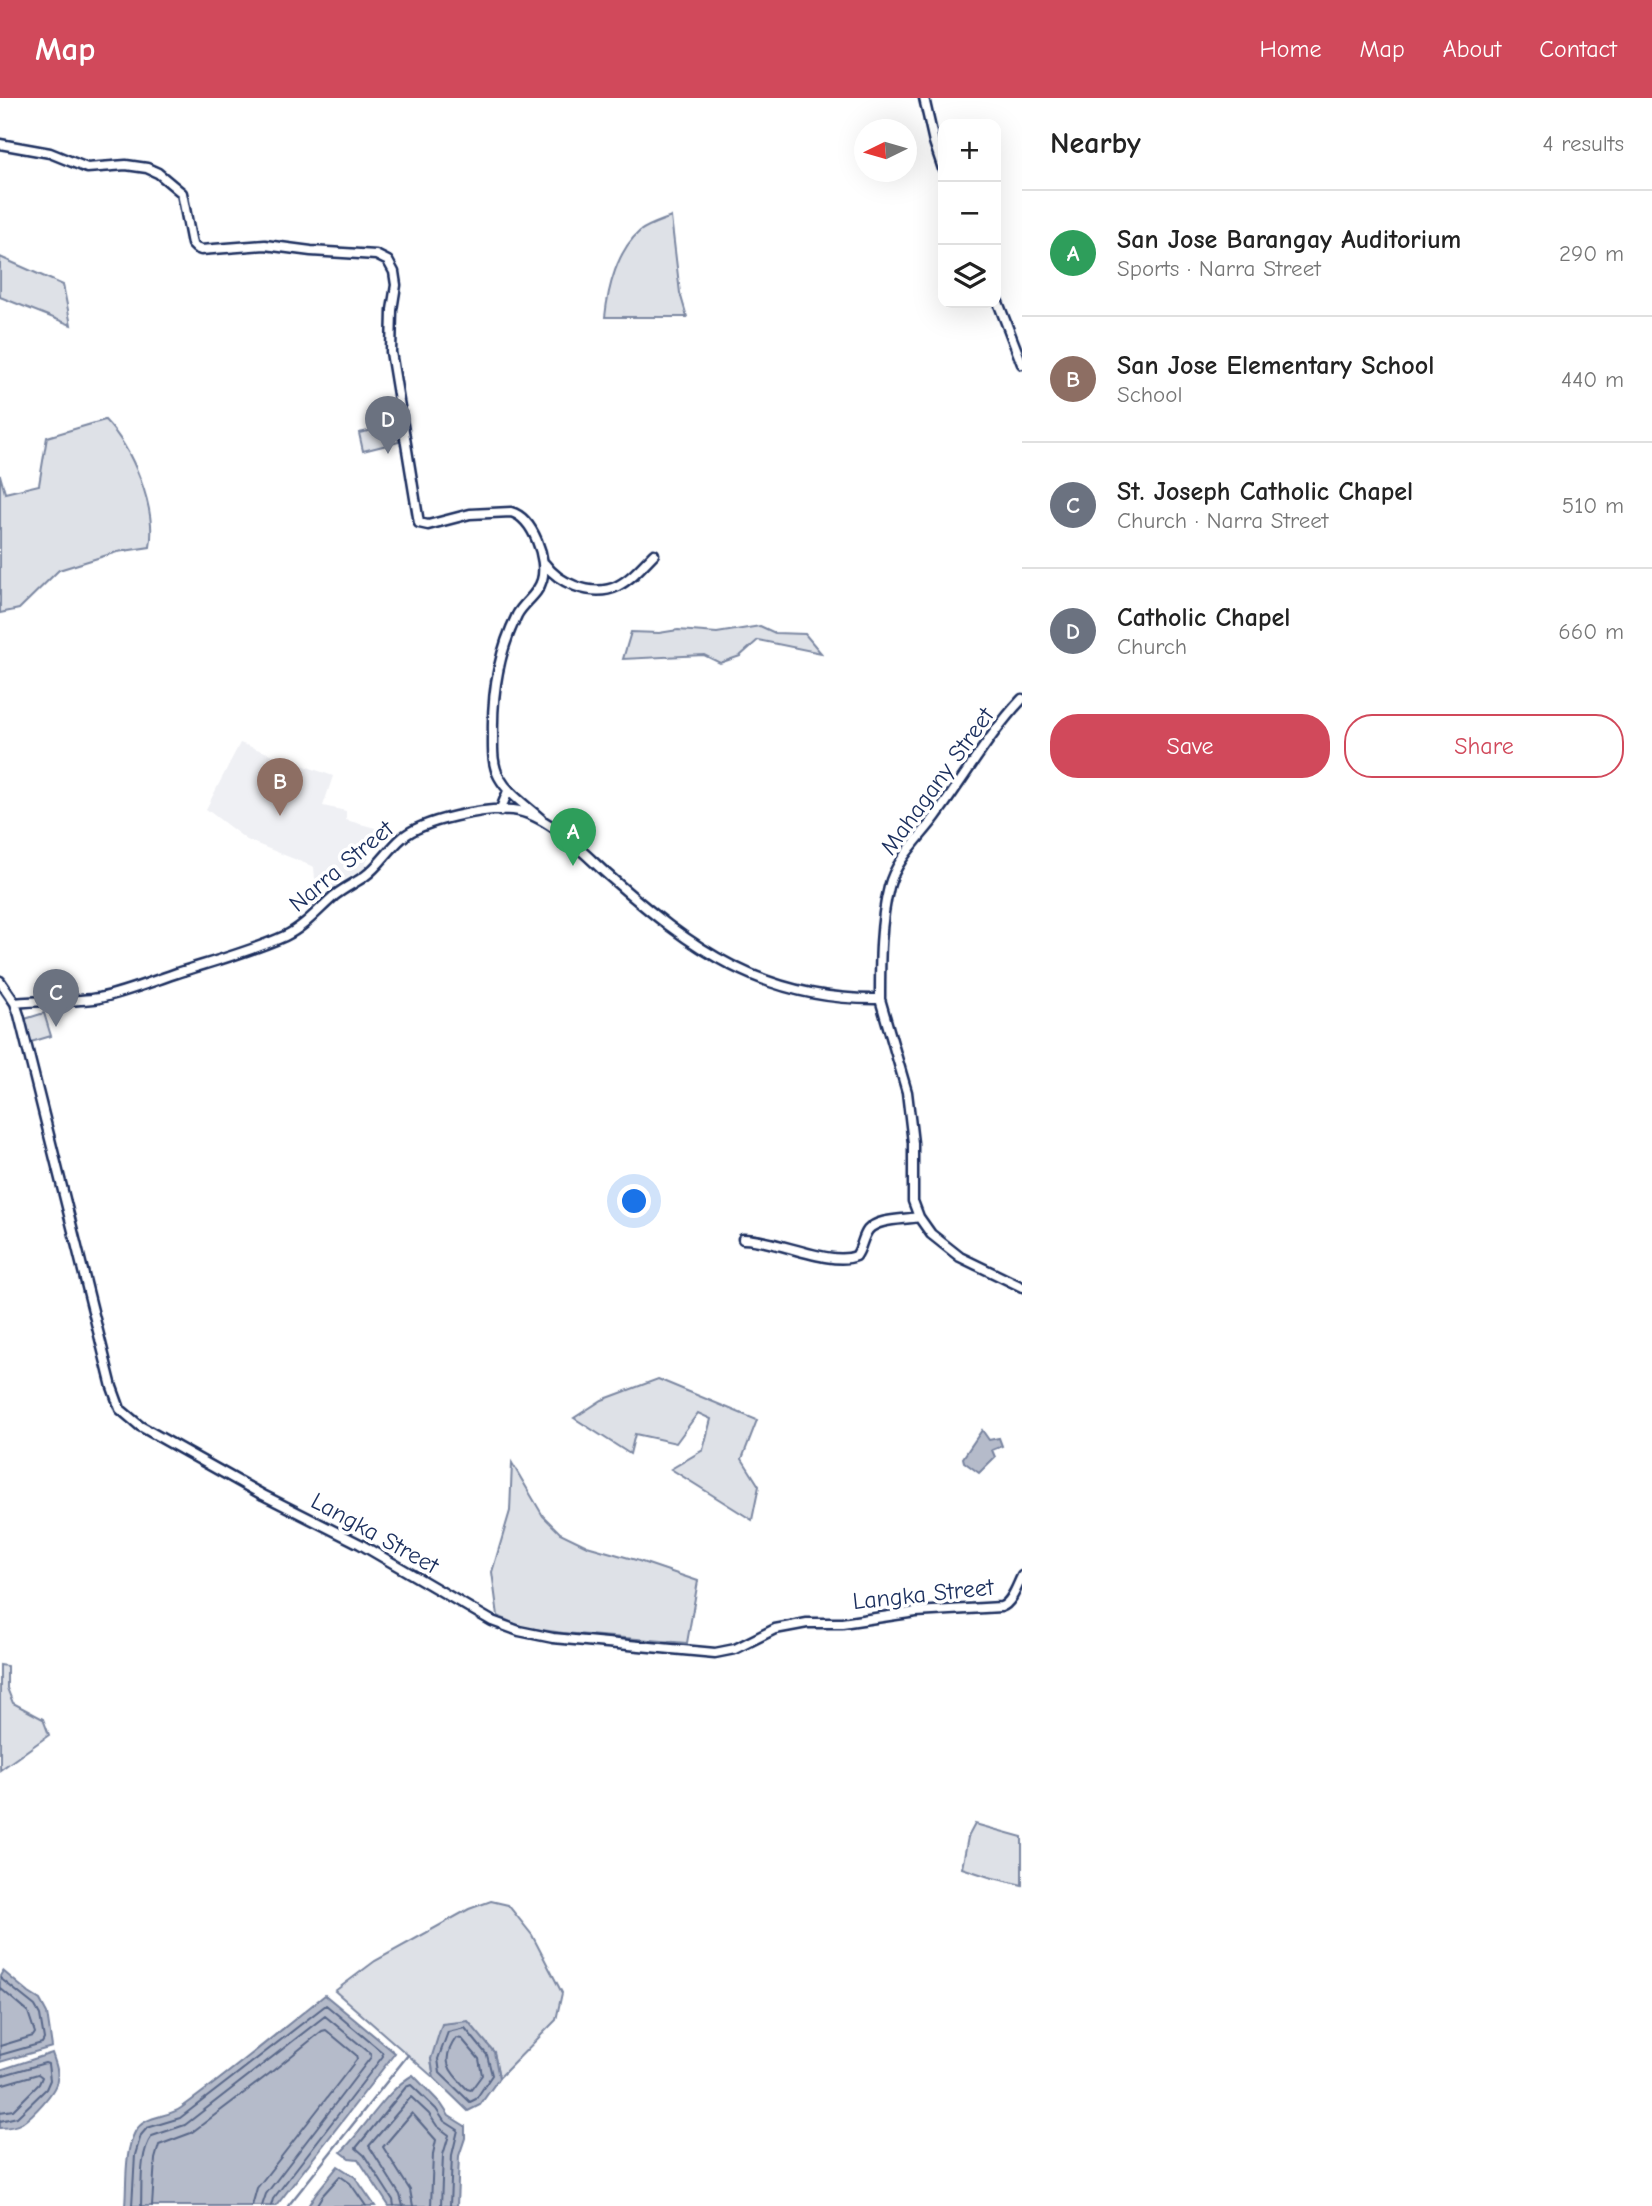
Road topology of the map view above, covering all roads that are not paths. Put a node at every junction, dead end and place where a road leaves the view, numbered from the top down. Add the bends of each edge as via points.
1 (924, 98) edge
2 (0, 144) edge
3 (938, 154) edge
4 (1000, 308) edge
5 (1022, 364) edge
6 (654, 554) dead end
7 (543, 561) junction
8 (1022, 699) edge
9 (508, 791) junction
10 (500, 810) junction
11 (541, 819) junction
12 (0, 981) edge
13 (880, 999) junction
14 (15, 1003) junction
15 (919, 1217) junction
16 (743, 1239) dead end
17 (1022, 1287) edge
18 (1022, 1576) edge

1 - 3 street
2 - 7 street via 50,153 87,168 126,165 158,173 182,193 192,244 201,250 265,245 376,255 388,261 396,285 391,352 419,523 483,512 516,513 530,528
4 - 5 street
6 - 7 street via 626,580 601,592 565,582
7 - 9 street via 540,588 517,615 493,692 495,765
8 - 13 street, Mahagany Street via 897,867 889,886 880,951
9 - 10 street
9 - 11 street
10 - 11 street, Narra Street via 522,811
10 - 14 street, Narra Street via 417,827 367,875 285,936 102,997
11 - 13 street, Narra Street via 653,914 721,960 786,989
12 - 14 street
13 - 15 street, Mahagany Street via 907,1092 913,1201
14 - 18 street, Langka Street via 106,1367 120,1409 140,1426 492,1621 553,1638 727,1652 789,1626 1001,1607
15 - 16 street via 872,1226 856,1256 847,1260
15 - 17 street via 931,1234 960,1257

